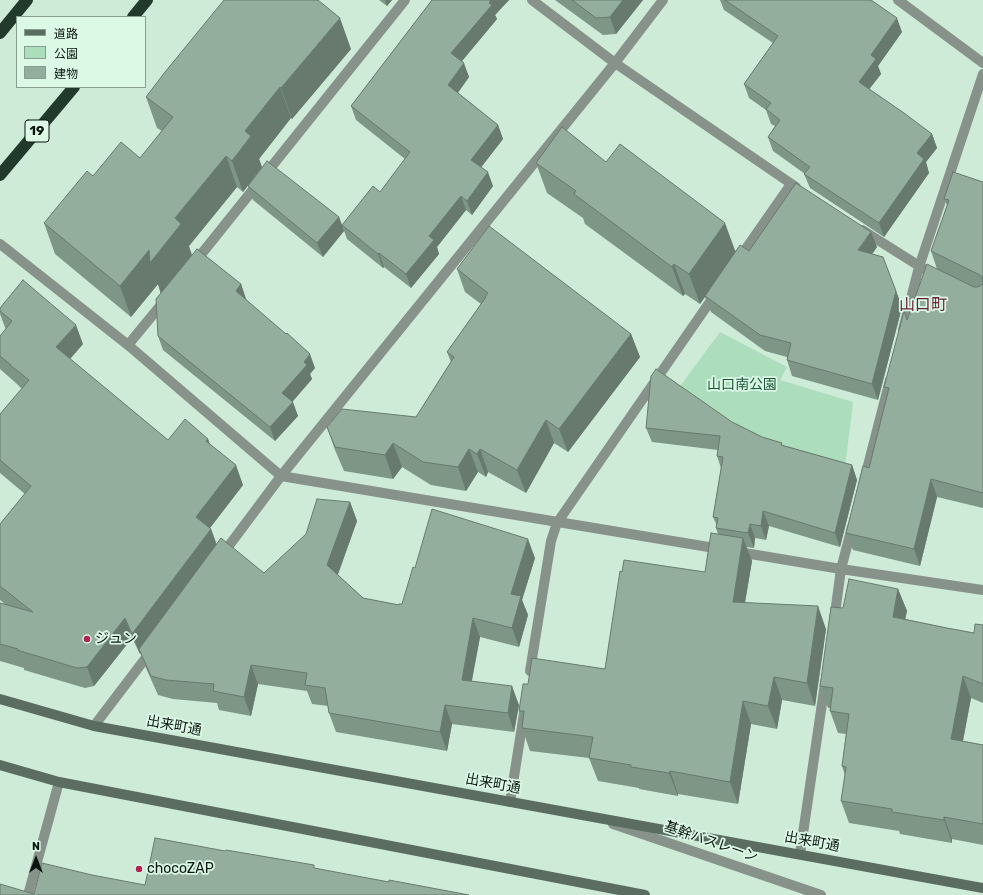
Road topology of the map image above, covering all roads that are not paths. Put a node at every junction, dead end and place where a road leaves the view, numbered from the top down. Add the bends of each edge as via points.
1 (27, 0) edge
2 (147, 0) edge
3 (405, 0) edge
4 (532, 0) edge
5 (663, 0) edge
6 (898, 0) edge
7 (134, 16) edge
8 (0, 33) edge
9 (615, 63) junction
10 (983, 63) edge
11 (983, 74) edge
12 (73, 88) edge
13 (0, 175) edge
14 (791, 184) junction
15 (804, 192) edge
16 (855, 225) edge
17 (0, 244) edge
18 (919, 267) junction
19 (733, 269) edge
20 (188, 271) edge
21 (933, 274) edge
22 (719, 288) edge
23 (173, 290) edge
24 (900, 342) edge
25 (128, 345) junction
26 (892, 373) edge
27 (281, 476) junction
28 (861, 494) edge
29 (855, 516) edge
30 (557, 523) junction
31 (215, 565) edge
32 (841, 570) junction
33 (983, 590) edge
34 (832, 632) edge
35 (158, 641) edge
36 (827, 672) edge
37 (529, 682) edge
38 (526, 698) edge
39 (0, 700) edge
40 (94, 726) junction
41 (0, 765) edge
42 (59, 782) junction
43 (510, 802) junction
44 (592, 816) junction
45 (800, 854) junction
46 (983, 888) edge
47 (28, 895) edge
48 (645, 895) edge
49 (821, 895) edge

1 - 8 highway
2 - 7 highway
3 - 20 street
4 - 9 street
5 - 9 street
6 - 10 street
9 - 14 street
9 - 27 street
11 - 18 street
12 - 13 highway, 19
14 - 15 street
14 - 19 street
16 - 18 street
17 - 25 street
18 - 21 street
18 - 24 street
22 - 30 street
23 - 25 street
25 - 27 street
26 - 28 street
27 - 30 street
27 - 31 street
29 - 32 street
30 - 32 street
30 - 37 street via 551,541
32 - 33 street
32 - 34 street
35 - 40 street
36 - 45 street
38 - 43 street
39 - 40 main road, 出来町通
40 - 43 main road, 出来町通
41 - 42 main road
42 - 47 street
42 - 48 main road
43 - 44 main road, 出来町通
44 - 45 main road, 出来町通
44 - 49 street, 基幹バスレーン
45 - 46 main road, 出来町通

